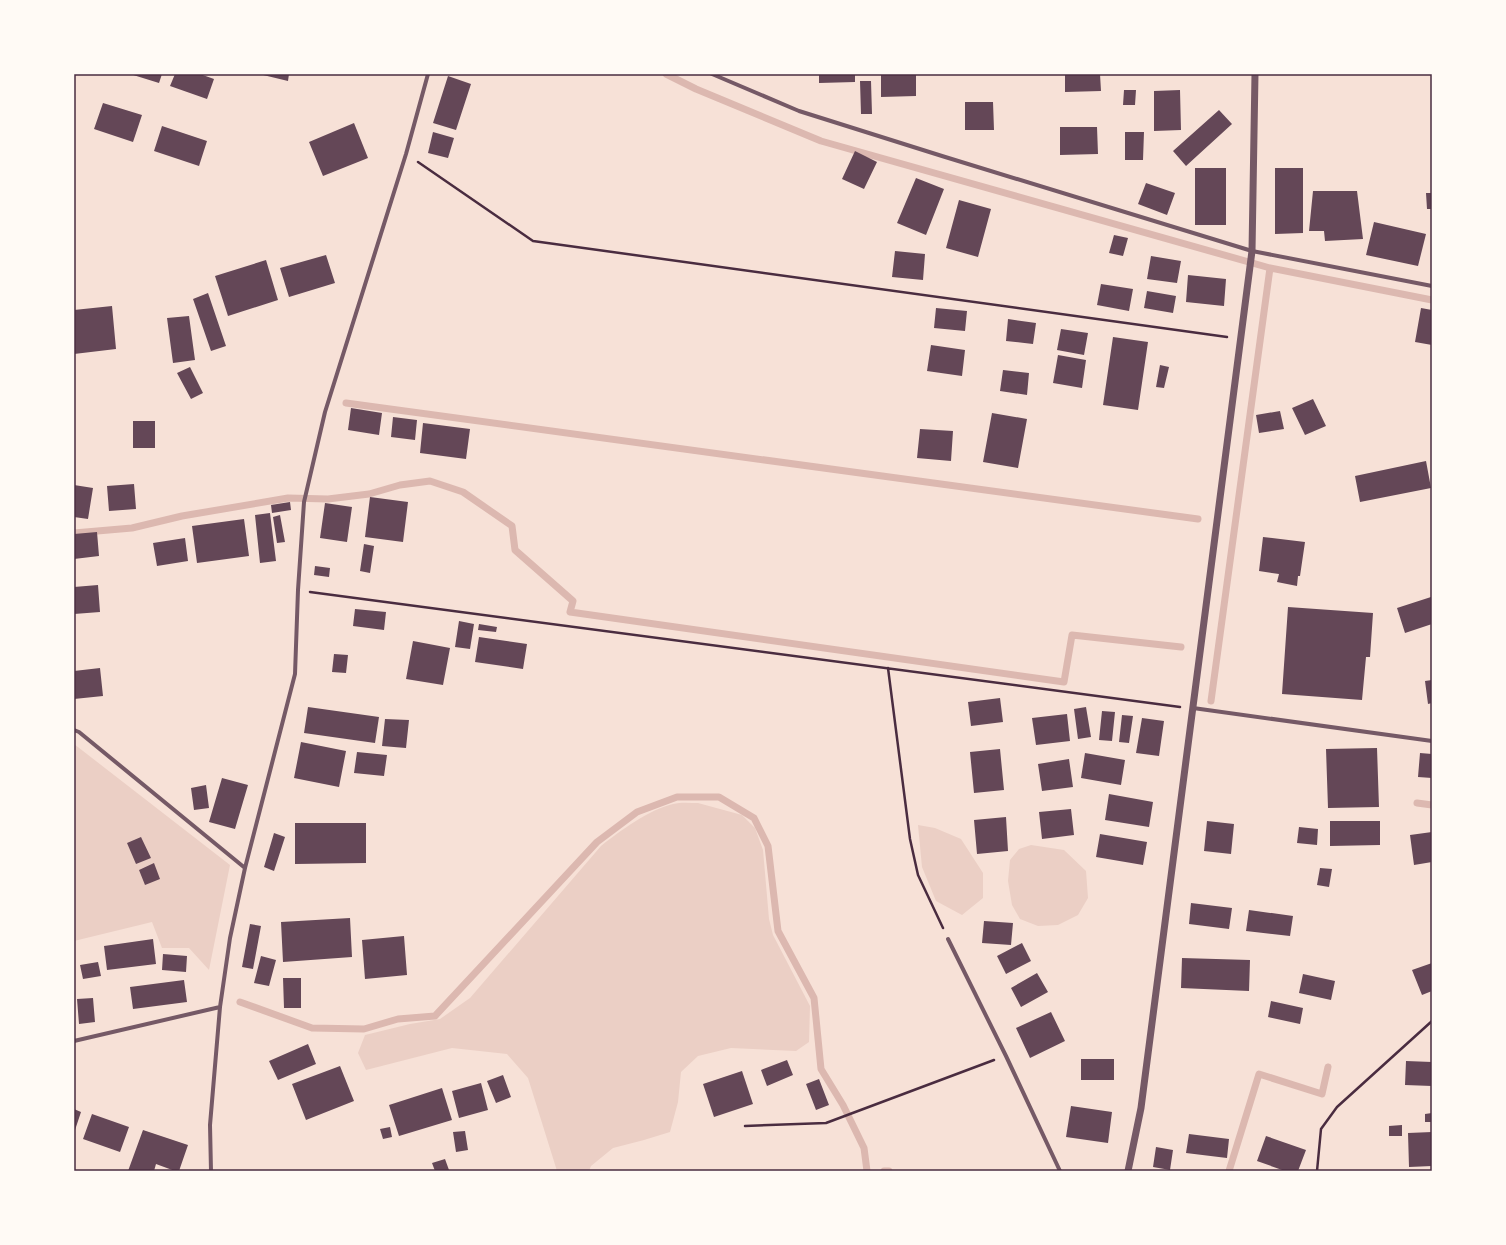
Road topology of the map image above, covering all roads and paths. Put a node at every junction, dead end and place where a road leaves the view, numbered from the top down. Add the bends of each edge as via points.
1 (428, 74) edge
2 (712, 74) edge
3 (1256, 74) edge
4 (406, 154) junction
5 (1252, 251) junction
6 (1432, 286) edge
7 (1240, 339) junction
8 (298, 590) junction
9 (888, 668) junction
10 (1191, 708) junction
11 (74, 730) edge
12 (1432, 741) edge
13 (245, 868) junction
14 (948, 939) joint
15 (220, 1008) junction
16 (1432, 1021) edge
17 (74, 1040) edge
18 (1006, 1056) junction
19 (746, 1126) dead end
20 (211, 1171) edge
21 (1060, 1171) edge
22 (1128, 1171) edge
23 (1317, 1171) edge

1 - 4 street
2 - 5 street via 799,111
3 - 5 street
4 - 7 path via 533,241
4 - 8 street via 324,412 304,502
5 - 6 street
5 - 7 street
7 - 10 street
8 - 9 path
8 - 13 street via 294,674
9 - 10 path
9 - 14 path via 910,839 918,875
10 - 12 street
10 - 22 street via 1141,1108
11 - 13 street
13 - 15 street via 230,938
14 - 18 street
15 - 17 street
15 - 20 street via 210,1125
16 - 23 path via 1337,1107 1321,1129
18 - 19 path via 826,1123
18 - 21 street

